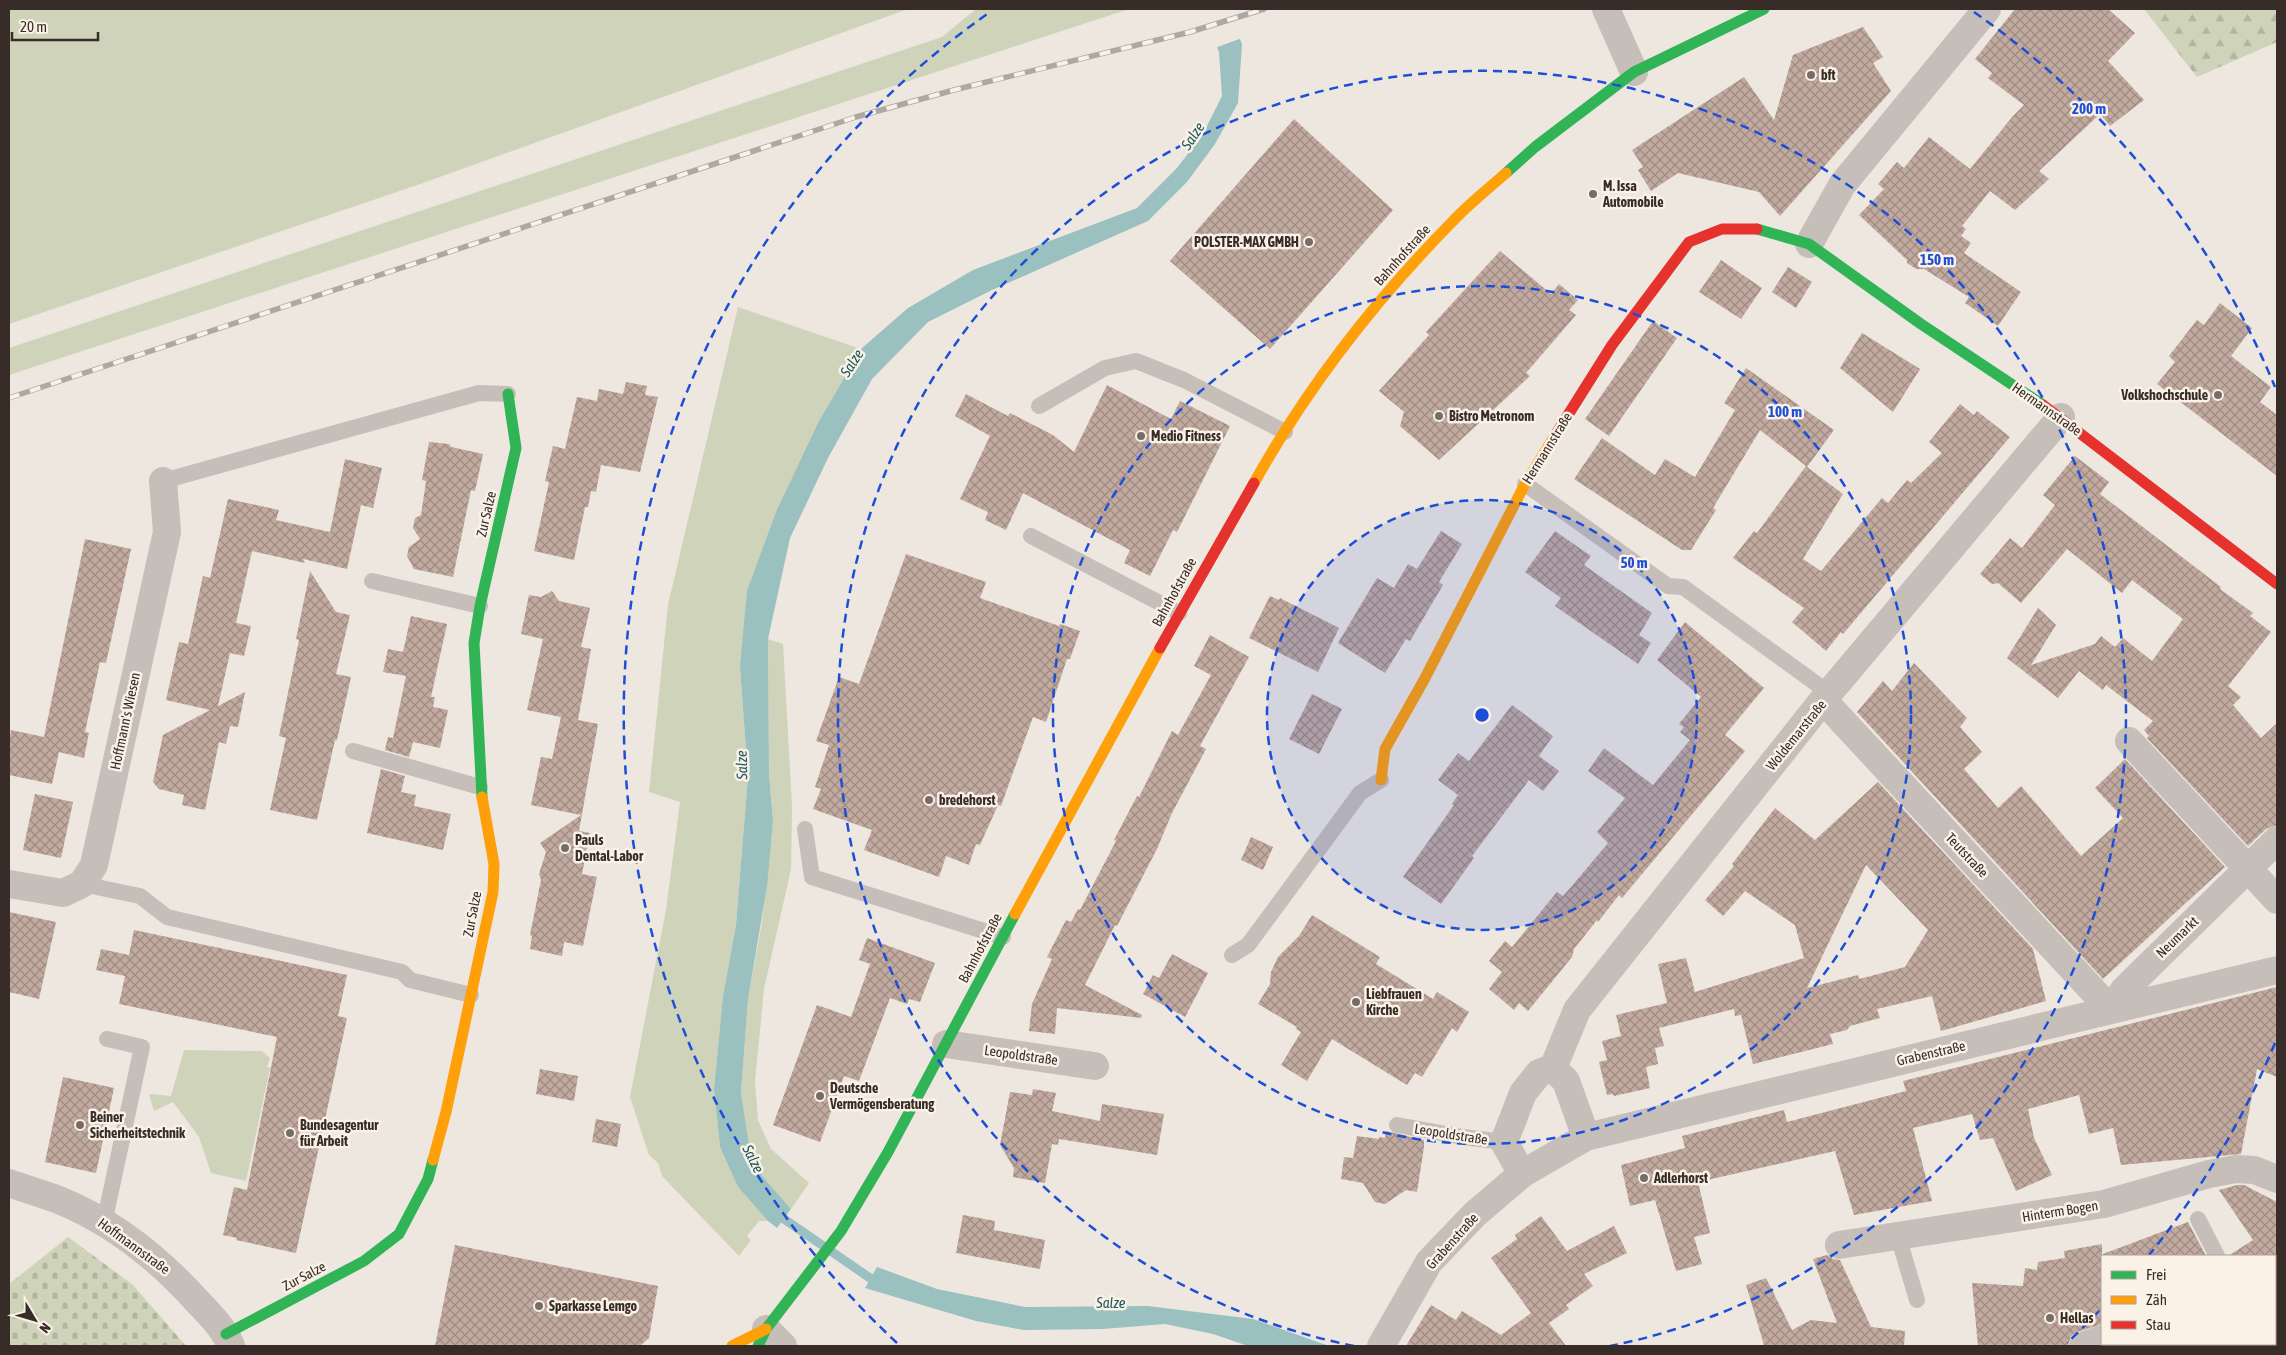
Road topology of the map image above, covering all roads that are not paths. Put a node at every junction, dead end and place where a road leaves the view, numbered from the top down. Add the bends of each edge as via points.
1 (1606, 9) edge
2 (1764, 9) edge
3 (1987, 9) edge
4 (1634, 72) junction
5 (1808, 244) junction
6 (508, 394) joint
7 (1039, 406) dead end
8 (2061, 417) junction
9 (1285, 432) junction
10 (163, 481) joint
11 (1524, 484) junction
12 (1031, 536) dead end
13 (372, 581) dead end
14 (2277, 584) edge
15 (480, 606) junction
16 (1180, 613) junction
17 (1826, 697) junction
18 (2129, 742) dead end
19 (353, 751) dead end
20 (1381, 780) joint
21 (480, 786) junction
22 (805, 829) dead end
23 (2277, 840) edge
24 (2248, 868) junction
25 (9, 884) edge
26 (82, 884) junction
27 (2277, 900) edge
28 (1003, 937) junction
29 (1232, 955) dead end
30 (2277, 970) edge
31 (471, 995) junction
32 (2111, 1010) junction
33 (107, 1039) dead end
34 (946, 1044) junction
35 (1095, 1066) dead end
36 (1553, 1068) junction
37 (1397, 1125) dead end
38 (1586, 1137) junction
39 (1504, 1142) junction
40 (1522, 1174) junction
41 (2277, 1179) edge
42 (9, 1184) edge
43 (2198, 1219) dead end
44 (104, 1223) junction
45 (1898, 1236) junction
46 (1838, 1246) dead end
47 (2216, 1255) edge
48 (1917, 1300) dead end
49 (2101, 1339) edge
50 (229, 1340) edge
51 (769, 1340) edge
52 (732, 1346) edge
53 (1381, 1346) edge
54 (2083, 1346) edge

1 - 4 street
2 - 4 street, Bahnhofstraße
3 - 5 street via 1842,185
4 - 9 street, Bahnhofstraße via 1535,146 1453,221 1384,297 1316,384
5 - 8 street, Hermannstraße
5 - 11 street, Hermannstraße via 1759,230 1722,229 1690,242 1612,345
6 - 10 lane via 479,393
6 - 15 street, Zur Salze via 516,448
7 - 9 lane via 1105,368 1136,361 1184,380
8 - 14 street, Hermannstraße
8 - 17 street, Woldemarstraße
9 - 16 street, Bahnhofstraße via 1231,520
10 - 26 street, Hoffmann's Wiesen via 167,532 94,866
11 - 17 lane via 1668,586 1683,587
11 - 20 street, Hermannstraße via 1385,749
12 - 16 lane
13 - 15 lane
15 - 21 street, Zur Salze via 474,643
16 - 28 street, Bahnhofstraße
17 - 32 street, Teutstraße
17 - 36 street, Woldemarstraße via 1578,1010
18 - 24 street
19 - 21 lane
20 - 29 lane via 1360,793 1251,942
21 - 31 street, Zur Salze via 494,864 493,892
22 - 28 lane via 812,877
23 - 24 street, Neumarkt
24 - 27 street
24 - 32 street, Neumarkt via 2124,990
25 - 26 street via 63,893
26 - 31 lane via 140,896 167,917 402,972 410,980
28 - 34 street, Bahnhofstraße
30 - 32 street, Grabenstraße
31 - 50 street, Zur Salze via 428,1179 398,1234 364,1261
32 - 38 street, Grabenstraße
33 - 44 lane via 142,1047
34 - 35 street, Leopoldstraße
34 - 51 street, Bahnhofstraße via 841,1231
36 - 38 street via 1566,1081
36 - 39 street via 1539,1073 1523,1093
37 - 39 lane, Leopoldstraße
38 - 40 street, Grabenstraße
39 - 40 street
40 - 53 street, Grabenstraße via 1475,1214 1429,1262
41 - 45 street, Hinterm Bogen via 2254,1170 2236,1169 2104,1204
42 - 44 street, Hoffmannstraße via 60,1201
43 - 47 lane
44 - 50 street, Hoffmannstraße via 174,1275
45 - 46 street, Hinterm Bogen
45 - 48 lane
49 - 54 street
51 - 52 street

